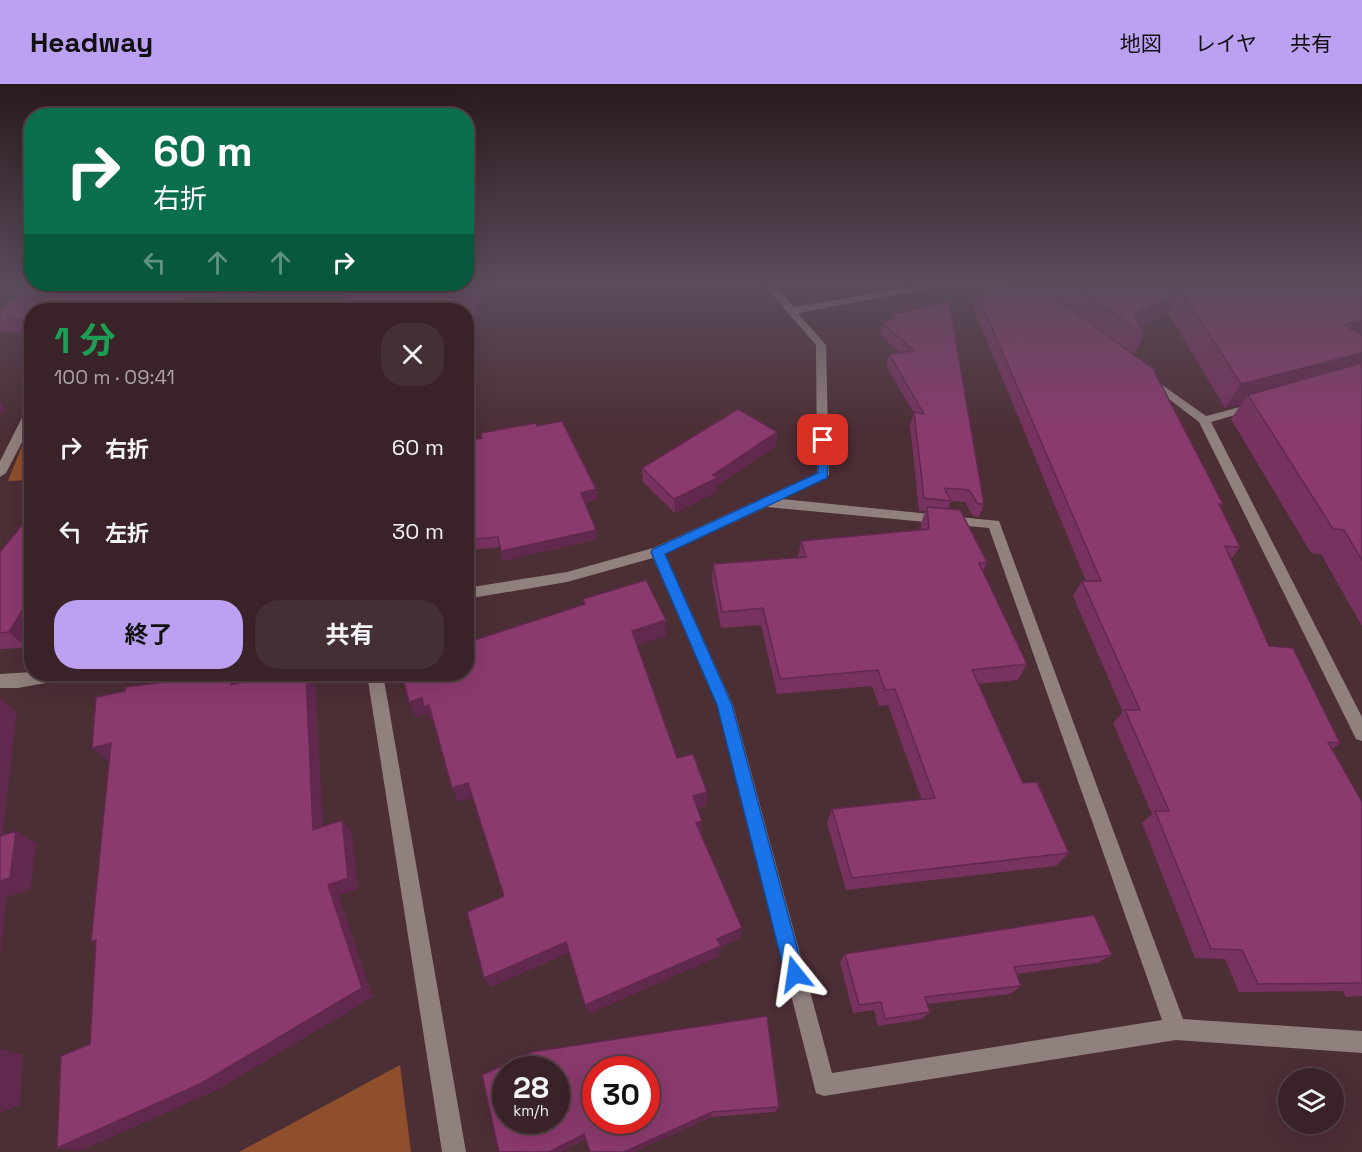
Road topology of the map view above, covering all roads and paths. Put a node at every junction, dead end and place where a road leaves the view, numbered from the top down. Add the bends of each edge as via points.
1 (812, 335) edge
2 (1138, 370) edge
3 (1272, 401) edge
4 (1204, 420) junction
5 (24, 426) edge
6 (0, 473) edge
7 (766, 502) junction
8 (657, 552) junction
9 (474, 593) edge
10 (24, 680) edge
11 (0, 681) edge
12 (376, 681) edge
13 (1362, 734) edge
14 (1176, 1029) junction
15 (1362, 1042) edge
16 (454, 1152) edge

1 - 7 street via 821,345 823,475
2 - 4 street
3 - 4 street
4 - 13 street
5 - 6 street
7 - 8 street
7 - 14 street via 994,524
8 - 9 street via 567,577
8 - 14 street via 725,705 824,1085
10 - 11 street
12 - 16 street
14 - 15 street

